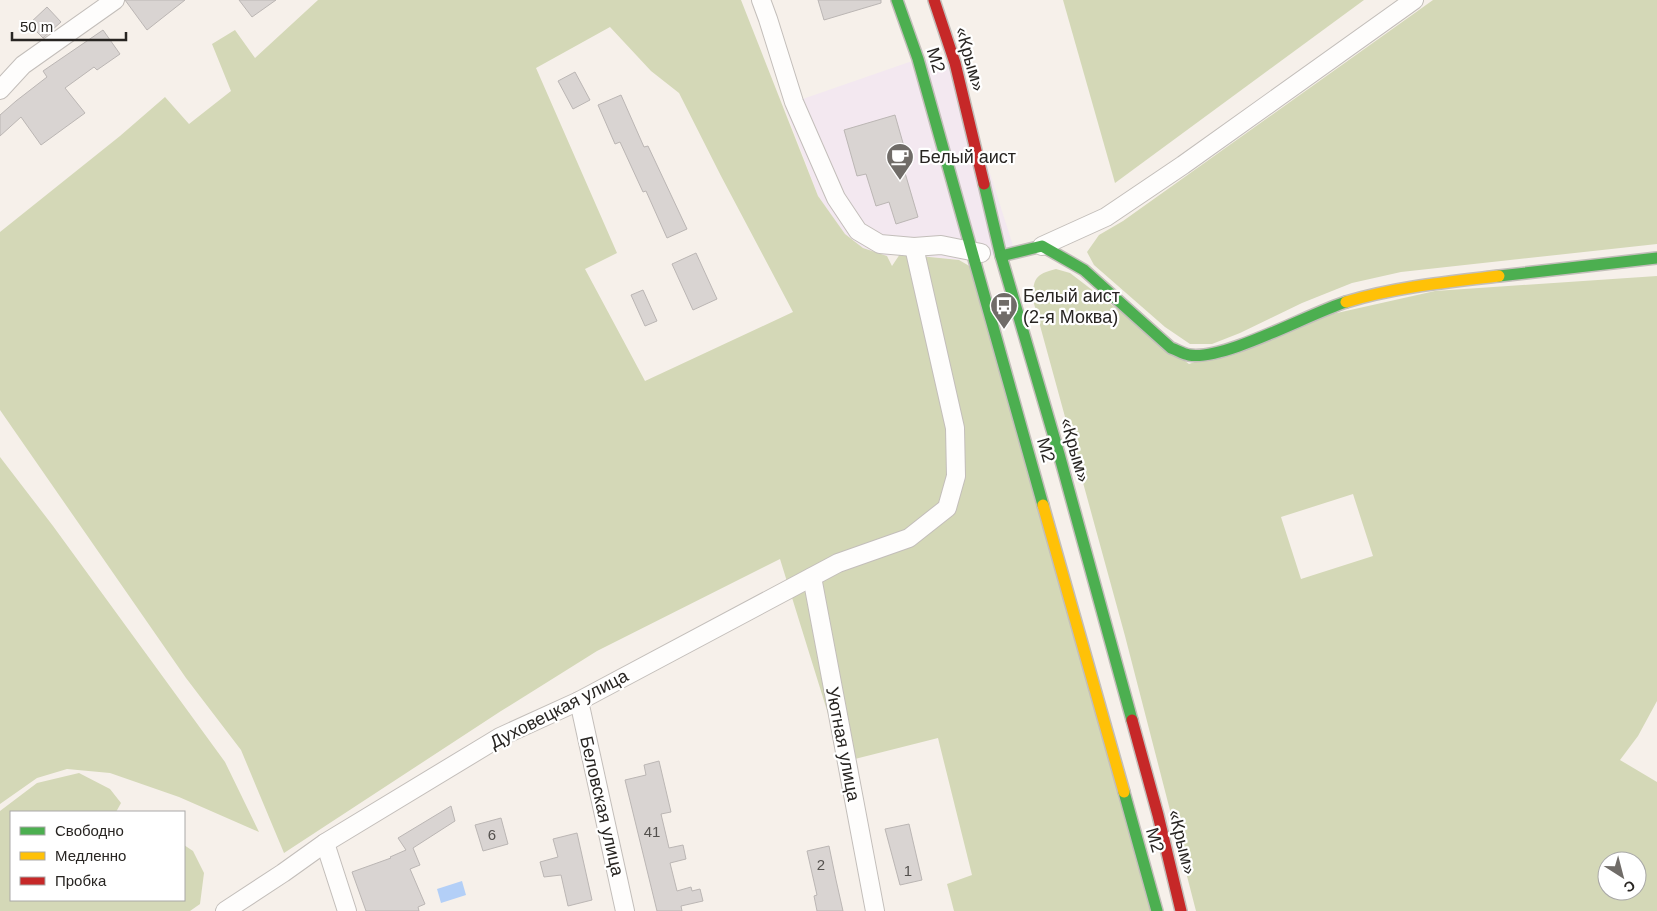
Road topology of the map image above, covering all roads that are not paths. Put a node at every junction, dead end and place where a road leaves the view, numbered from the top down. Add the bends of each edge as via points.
1 (115, 0) edge
2 (761, 0) edge
3 (897, 0) edge
4 (934, 0) edge
5 (1414, 0) edge
6 (0, 90) edge
7 (1042, 246) junction
8 (914, 247) junction
9 (972, 252) junction
10 (1001, 256) junction
11 (1657, 258) edge
12 (812, 577) junction
13 (579, 701) junction
14 (325, 843) junction
15 (225, 911) edge
16 (346, 911) edge
17 (625, 911) edge
18 (875, 911) edge
19 (1157, 911) edge
20 (1182, 911) edge

1 - 6 street via 23,64
2 - 8 street via 794,102 836,198 858,231 880,244
3 - 9 main road, М2 via 918,59
4 - 10 main road, «Крым» via 955,63
5 - 7 street via 1106,217
7 - 10 main road
7 - 11 main road via 1084,270 1171,348 1189,355 1209,356 1362,297 1434,284
8 - 9 street via 941,246
8 - 12 street, Духовецкая улица via 955,428 956,476 947,508 909,538 838,563
9 - 10 street
9 - 19 main road, М2
10 - 20 main road, «Крым» via 1059,454
12 - 13 street, Духовецкая улица
12 - 18 street, Уютная улица
13 - 14 street, Духовецкая улица via 500,737
13 - 17 street, Беловская улица
14 - 15 street, Духовецкая улица
14 - 16 street

